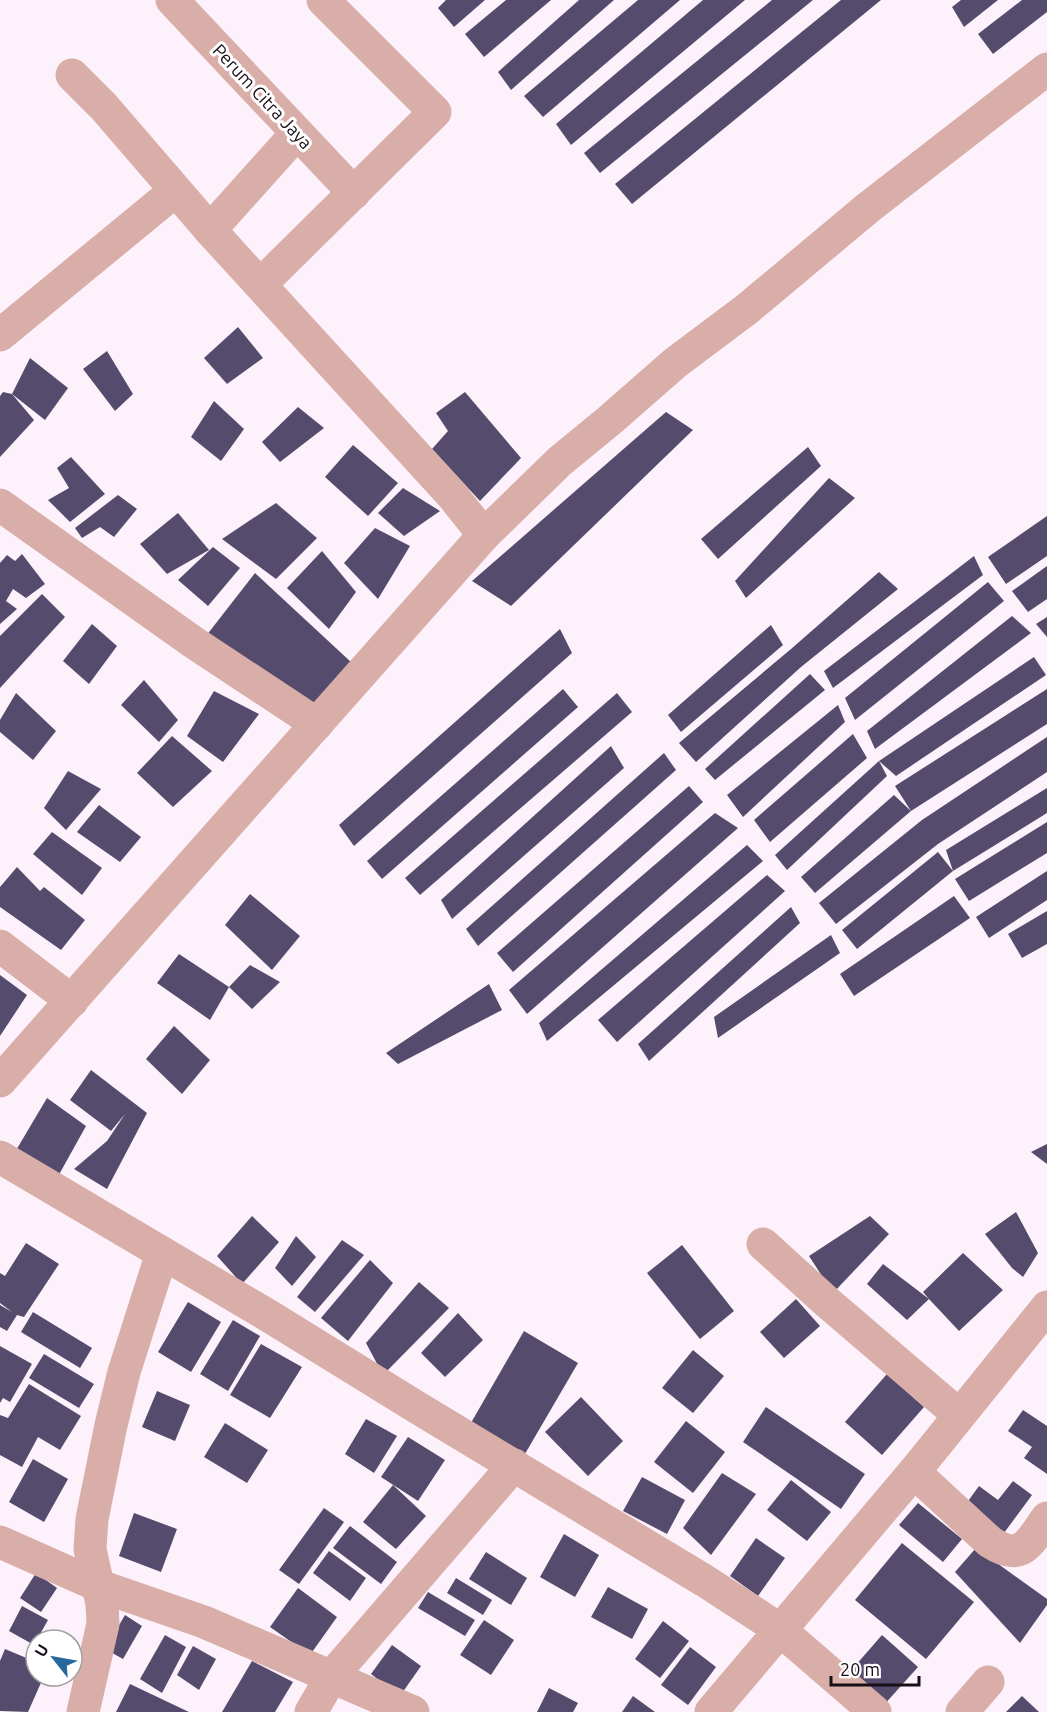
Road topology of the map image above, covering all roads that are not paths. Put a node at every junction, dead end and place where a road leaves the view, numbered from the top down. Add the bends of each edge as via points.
1 (172, 0) edge
2 (323, 0) edge
3 (1047, 69) edge
4 (72, 75) dead end
5 (297, 133) junction
6 (175, 191) junction
7 (354, 193) junction
8 (210, 230) junction
9 (261, 284) junction
10 (0, 335) edge
11 (0, 505) edge
12 (484, 535) junction
13 (317, 724) junction
14 (0, 946) edge
15 (72, 1001) junction
16 (0, 1082) edge
17 (0, 1157) edge
18 (764, 1244) dead end
19 (162, 1253) junction
20 (1047, 1307) edge
21 (959, 1415) junction
22 (514, 1465) junction
23 (914, 1472) junction
24 (1047, 1518) edge
25 (0, 1542) edge
26 (97, 1585) junction
27 (779, 1629) junction
28 (332, 1676) junction
29 (988, 1682) dead end
30 (83, 1712) edge
31 (311, 1712) edge
32 (413, 1712) edge
33 (711, 1712) edge
34 (875, 1712) edge
35 (962, 1712) edge

1 - 5 street, Perum Citra Jaya
2 - 7 street via 435,112
3 - 12 street via 675,363 560,460
4 - 6 street
5 - 7 street, Perum Citra Jaya
5 - 8 street
6 - 8 street
6 - 10 street
7 - 9 street
8 - 9 street
9 - 12 street
11 - 13 street via 193,642
12 - 13 street
13 - 15 street
14 - 15 street
15 - 16 street
17 - 19 street
18 - 21 street
19 - 22 street
19 - 26 street via 124,1372 92,1519 90,1549
20 - 21 street
21 - 23 street
22 - 27 street
22 - 28 street
23 - 24 street via 1003,1551 1024,1547
23 - 27 street
25 - 26 street
26 - 28 street via 204,1622
26 - 30 street via 104,1624
27 - 33 street
27 - 34 street
28 - 31 street
28 - 32 street
29 - 35 street

